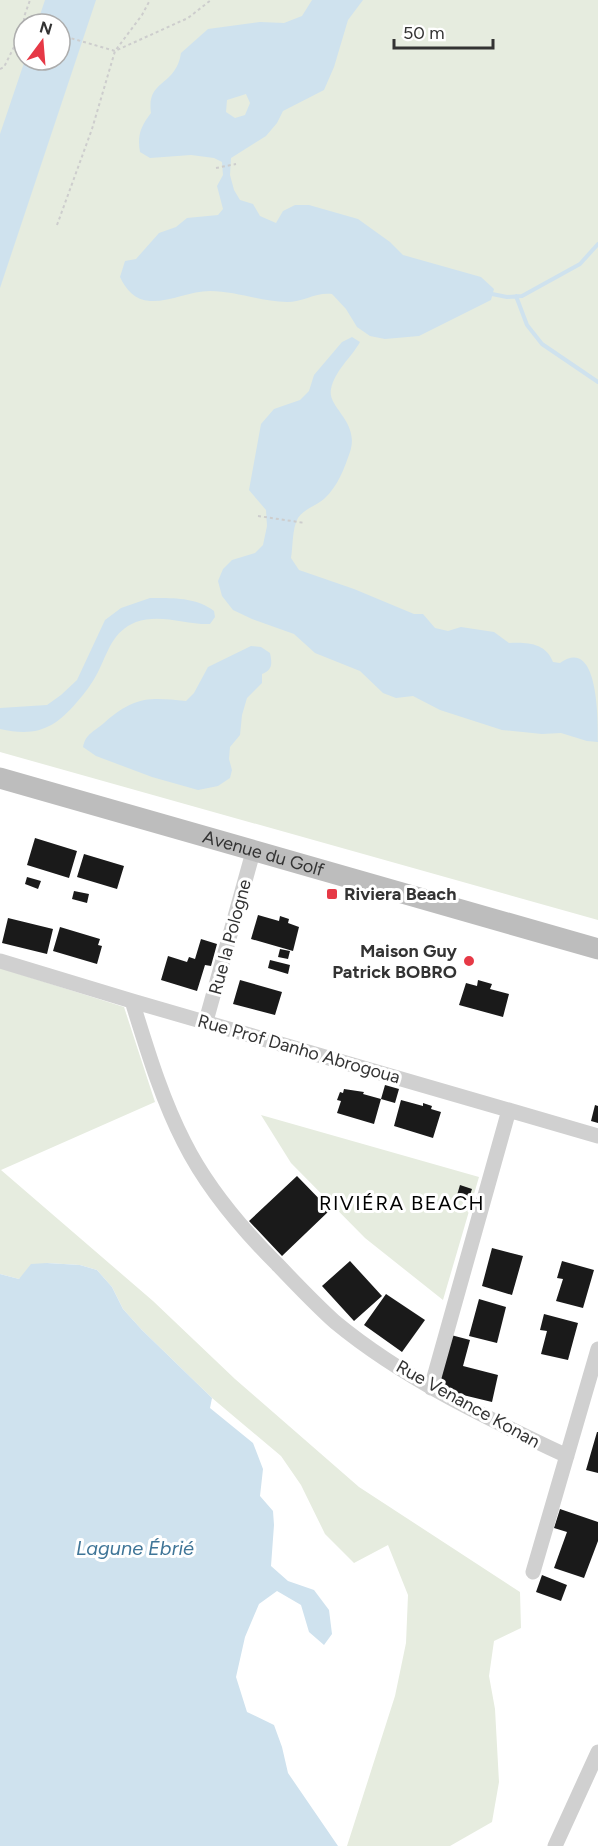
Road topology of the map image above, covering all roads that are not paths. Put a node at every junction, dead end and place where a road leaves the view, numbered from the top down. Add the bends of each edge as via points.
1 (0, 778) edge
2 (253, 852) junction
3 (598, 950) edge
4 (0, 961) edge
5 (132, 1001) junction
6 (206, 1021) junction
7 (509, 1110) junction
8 (598, 1136) edge
9 (598, 1349) edge
10 (431, 1388) junction
11 (567, 1456) junction
12 (533, 1572) dead end
13 (598, 1752) edge
14 (555, 1846) edge

1 - 2 main road, Avenue du Golf
2 - 3 main road, Avenue du Golf
2 - 6 street, Rue la Pologne
4 - 5 street, Rue Prof Danho Abrogoua
5 - 6 street, Rue Prof Danho Abrogoua
5 - 10 street, Rue Venance Konan via 161,1091 184,1143 218,1197 250,1238 335,1322
6 - 7 street, Rue Prof Danho Abrogoua
7 - 8 street, Rue Prof Danho Abrogoua
7 - 10 street
9 - 11 street
10 - 11 street, Rue Venance Konan
11 - 12 street
13 - 14 street

